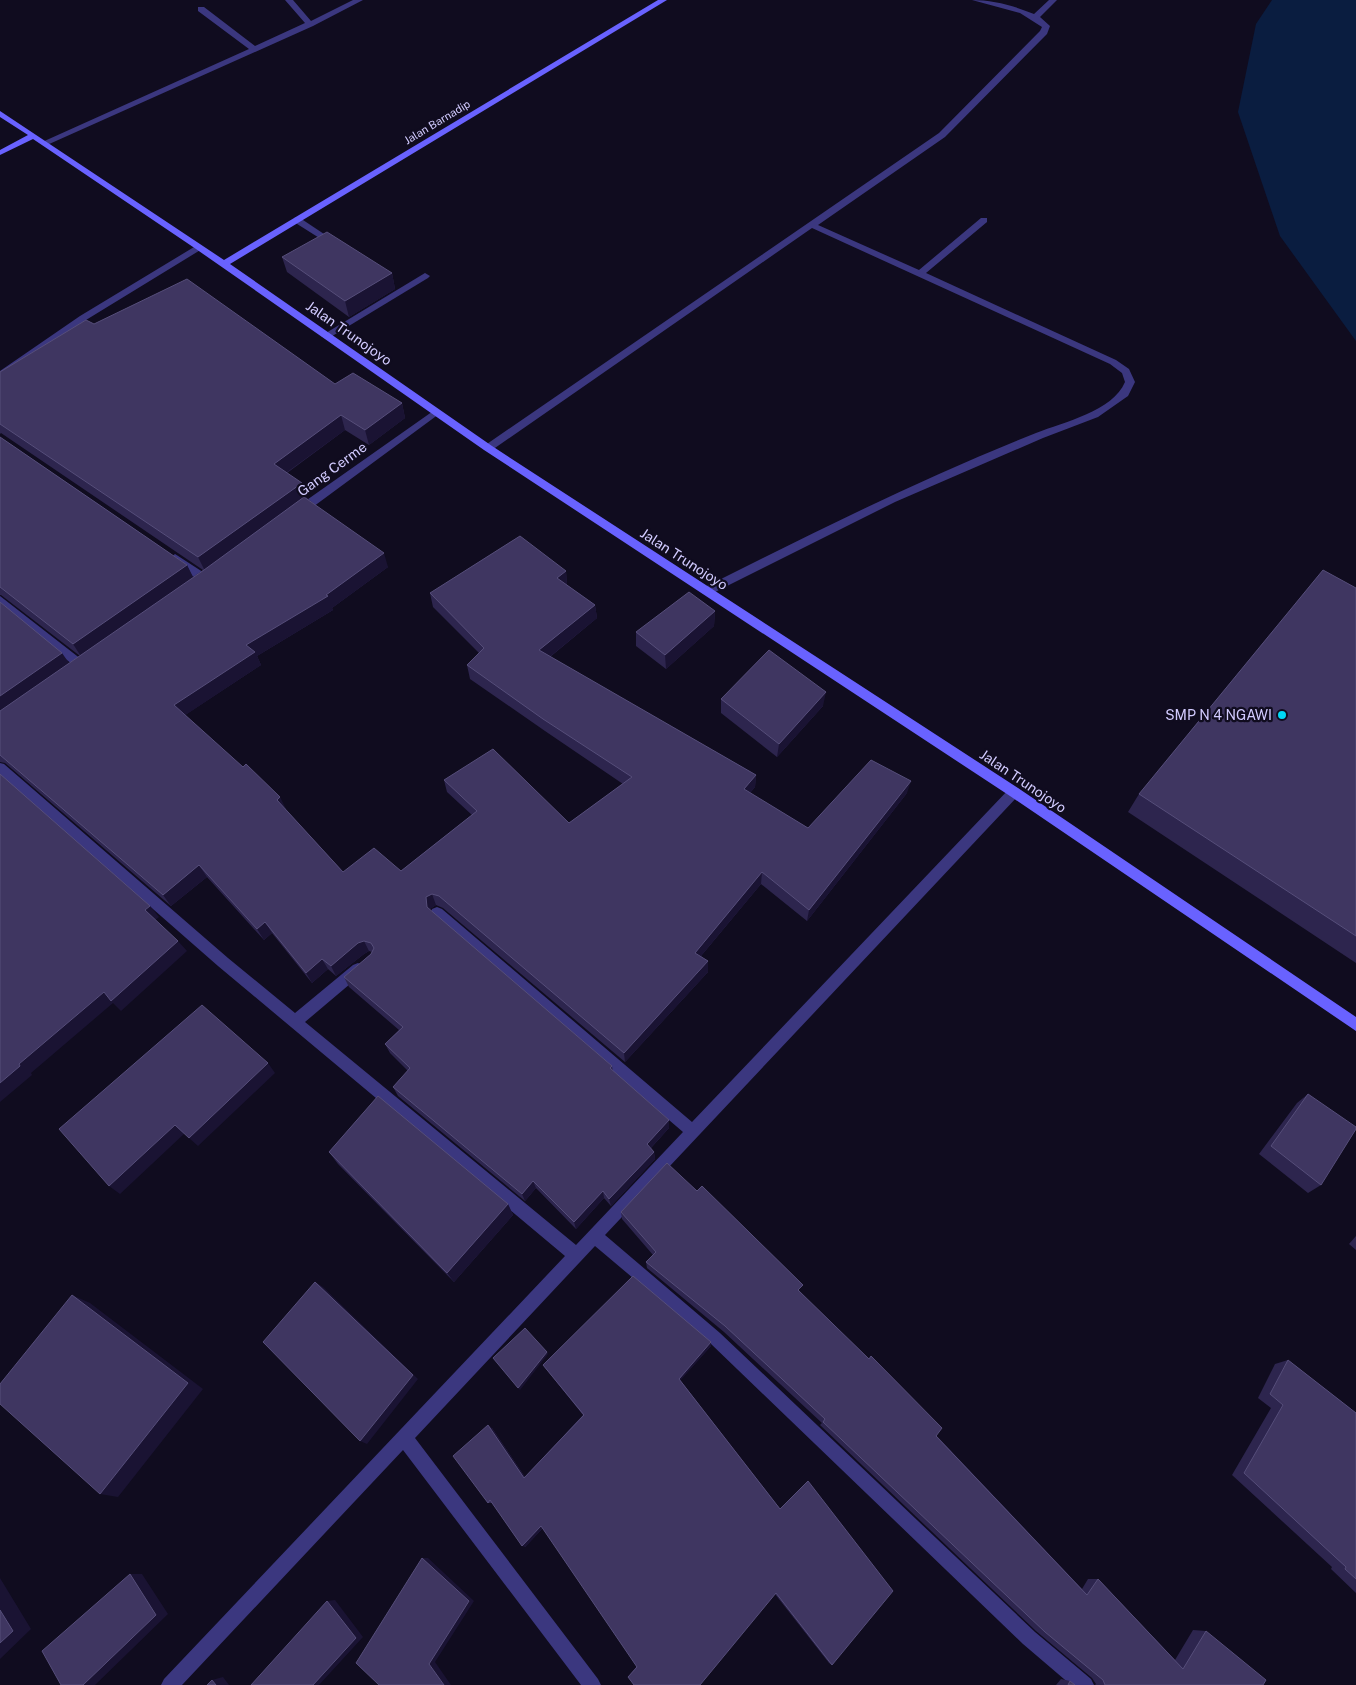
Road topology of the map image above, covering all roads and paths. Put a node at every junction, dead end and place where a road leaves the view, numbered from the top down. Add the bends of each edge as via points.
1 (289, 0) edge
2 (359, 0) edge
3 (663, 0) edge
4 (976, 0) edge
5 (1053, 0) edge
6 (201, 9) dead end
7 (1035, 18) junction
8 (310, 24) junction
9 (254, 49) junction
10 (0, 113) edge
11 (33, 136) junction
12 (44, 143) junction
13 (0, 153) edge
14 (297, 220) junction
15 (984, 220) dead end
16 (812, 225) junction
17 (199, 246) junction
18 (346, 251) edge
19 (224, 264) junction
20 (920, 274) junction
21 (425, 276) dead end
22 (326, 336) junction
23 (0, 376) edge
24 (436, 412) junction
25 (488, 448) junction
26 (285, 522) edge
27 (166, 552) edge
28 (206, 579) edge
29 (707, 591) junction
30 (0, 600) edge
31 (82, 666) edge
32 (0, 768) edge
33 (1014, 792) junction
34 (437, 913) edge
35 (370, 960) edge
36 (295, 1022) junction
37 (1356, 1025) edge
38 (694, 1132) junction
39 (595, 1236) junction
40 (577, 1256) junction
41 (404, 1438) junction
42 (170, 1685) edge
43 (592, 1685) edge
44 (1085, 1685) edge

1 - 8 street
2 - 8 street
3 - 14 main road, Jalan Barnadip
4 - 7 street
5 - 7 street
6 - 9 street
7 - 16 street via 1046,26 1044,32 942,135
8 - 9 street
9 - 12 street
10 - 11 main road, Jalan Trunojoyo
11 - 12 main road, Jalan Trunojoyo
11 - 13 main road
12 - 17 main road, Jalan Trunojoyo
14 - 18 street
14 - 19 main road, Jalan Barnadip
15 - 20 street
16 - 20 street
16 - 25 street
17 - 19 main road, Jalan Trunojoyo
17 - 23 street via 83,318
19 - 22 main road, Jalan Trunojoyo
20 - 29 street via 1113,362 1126,371 1130,382 1125,394 1095,415 891,499
21 - 22 street
22 - 24 main road, Jalan Trunojoyo
24 - 25 main road, Jalan Trunojoyo
24 - 26 street, Gang Cerme
25 - 29 main road, Jalan Trunojoyo
27 - 28 street
29 - 33 main road, Jalan Trunojoyo
30 - 31 street
32 - 36 street
33 - 37 main road, Jalan Trunojoyo
33 - 38 street
34 - 38 street
35 - 36 street
36 - 40 street
38 - 39 street
39 - 40 street
39 - 44 street via 715,1338 1029,1638
40 - 41 street
41 - 42 street
41 - 43 street

